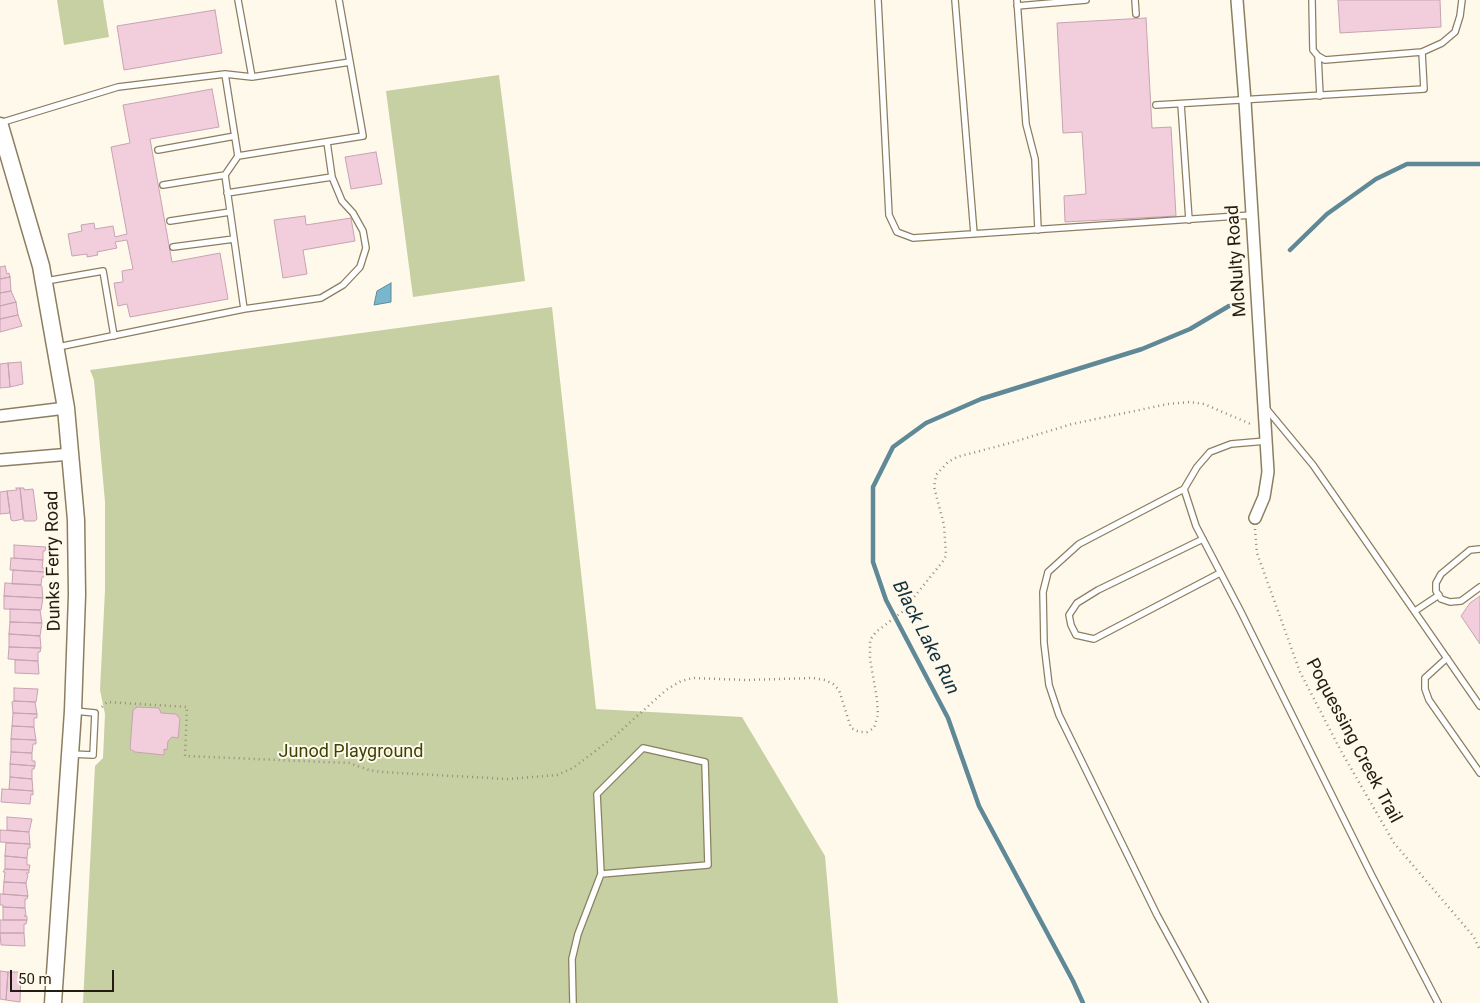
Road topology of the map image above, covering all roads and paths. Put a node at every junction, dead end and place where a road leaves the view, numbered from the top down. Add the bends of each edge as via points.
1 (238, 0) edge
2 (339, 0) edge
3 (878, 0) edge
4 (954, 0) edge
5 (1086, 0) edge
6 (1135, 0) edge
7 (1237, 0) edge
8 (1312, 0) edge
9 (1462, 0) edge
10 (1017, 3) edge
11 (1136, 14) dead end
12 (1422, 52) junction
13 (1318, 56) junction
14 (350, 62) junction
15 (225, 74) junction
16 (252, 78) junction
17 (1320, 96) junction
18 (1245, 101) junction
19 (1181, 104) junction
20 (1156, 105) dead end
21 (0, 125) edge
22 (235, 136) junction
23 (327, 142) junction
24 (158, 150) dead end
25 (238, 156) junction
26 (225, 175) junction
27 (332, 177) junction
28 (163, 185) dead end
29 (227, 193) junction
30 (230, 212) junction
31 (1252, 216) junction
32 (1189, 220) junction
33 (170, 221) dead end
34 (1038, 230) junction
35 (974, 234) junction
36 (234, 239) junction
37 (173, 247) dead end
38 (44, 281) junction
39 (244, 309) junction
40 (114, 336) junction
41 (55, 348) junction
42 (1264, 405) junction
43 (66, 408) junction
44 (0, 416) edge
45 (1248, 423) dead end
46 (1266, 441) junction
47 (71, 454) junction
48 (0, 460) edge
49 (1184, 490) junction
50 (1255, 518) joint
51 (1203, 539) junction
52 (1480, 549) edge
53 (1220, 573) junction
54 (1480, 587) edge
55 (1438, 595) junction
56 (1414, 611) junction
57 (1447, 658) junction
58 (1480, 706) edge
59 (73, 711) junction
60 (95, 713) junction
61 (70, 754) junction
62 (1480, 773) edge
63 (600, 874) junction
64 (1480, 950) edge
65 (53, 1003) edge
66 (573, 1003) edge
67 (1205, 1003) edge
68 (1438, 1003) edge

1 - 16 lane
2 - 14 lane
3 - 35 lane via 889,215 897,232 913,238
4 - 35 lane
5 - 10 lane
6 - 11 lane
7 - 18 street, McNulty Road
8 - 13 lane via 1313,50
9 - 12 lane via 1454,32 1442,43
10 - 34 lane via 1026,124 1035,159
12 - 13 lane via 1324,60
12 - 17 lane via 1424,89
13 - 17 lane
14 - 16 lane
14 - 23 lane via 363,136
15 - 16 lane
15 - 21 lane via 118,88
15 - 22 lane
17 - 18 lane
18 - 19 lane
18 - 31 street, McNulty Road
19 - 20 lane
19 - 32 lane
21 - 38 street, Dunks Ferry Road
22 - 24 lane
22 - 25 lane
23 - 25 lane
23 - 27 lane
25 - 26 lane
26 - 28 lane
26 - 29 lane
27 - 29 lane
27 - 39 lane via 342,201 363,231 366,248 360,267 343,285 321,298
29 - 30 lane
30 - 33 lane
30 - 36 lane
31 - 32 lane
31 - 42 street, McNulty Road
32 - 34 lane
34 - 35 lane
36 - 37 lane
36 - 39 lane
38 - 40 lane via 103,271
38 - 41 street, Dunks Ferry Road
39 - 40 lane
40 - 41 lane
41 - 43 street, Dunks Ferry Road
42 - 46 street, McNulty Road
42 - 56 lane via 1313,465
43 - 44 street
43 - 47 street, Dunks Ferry Road
45 - 60 path via 1197,402 1168,404 1072,424 948,462 936,475 934,487 944,525 946,555 909,605 870,640 878,715 874,728 867,732 851,728 839,690 824,680 699,677 673,685 573,768 557,774 495,779 381,772 348,763 185,756 187,708 107,702
46 - 49 lane via 1231,444 1210,452
46 - 50 street, McNulty Road via 1267,483
47 - 48 street
47 - 59 street, Dunks Ferry Road via 77,595
49 - 51 lane
49 - 67 lane via 1078,544 1048,572 1042,592 1044,643 1049,685 1059,715 1157,915
50 - 64 path, Poquessing Creek Trail via 1257,553 1300,672 1341,751 1394,843 1474,937
51 - 53 lane
51 - 53 lane via 1076,603 1069,615 1071,625 1076,635 1094,639
52 - 55 lane via 1470,550 1441,574 1436,583
53 - 68 lane
54 - 55 lane via 1461,601 1450,602
55 - 56 lane
56 - 57 lane
57 - 58 lane
57 - 62 lane via 1425,678 1425,689 1429,700
59 - 60 lane
59 - 61 street, Dunks Ferry Road
60 - 61 lane via 93,755
61 - 65 street, Dunks Ferry Road
63 - 63 lane via 708,866 706,762 643,748 597,794
63 - 66 lane via 572,959

